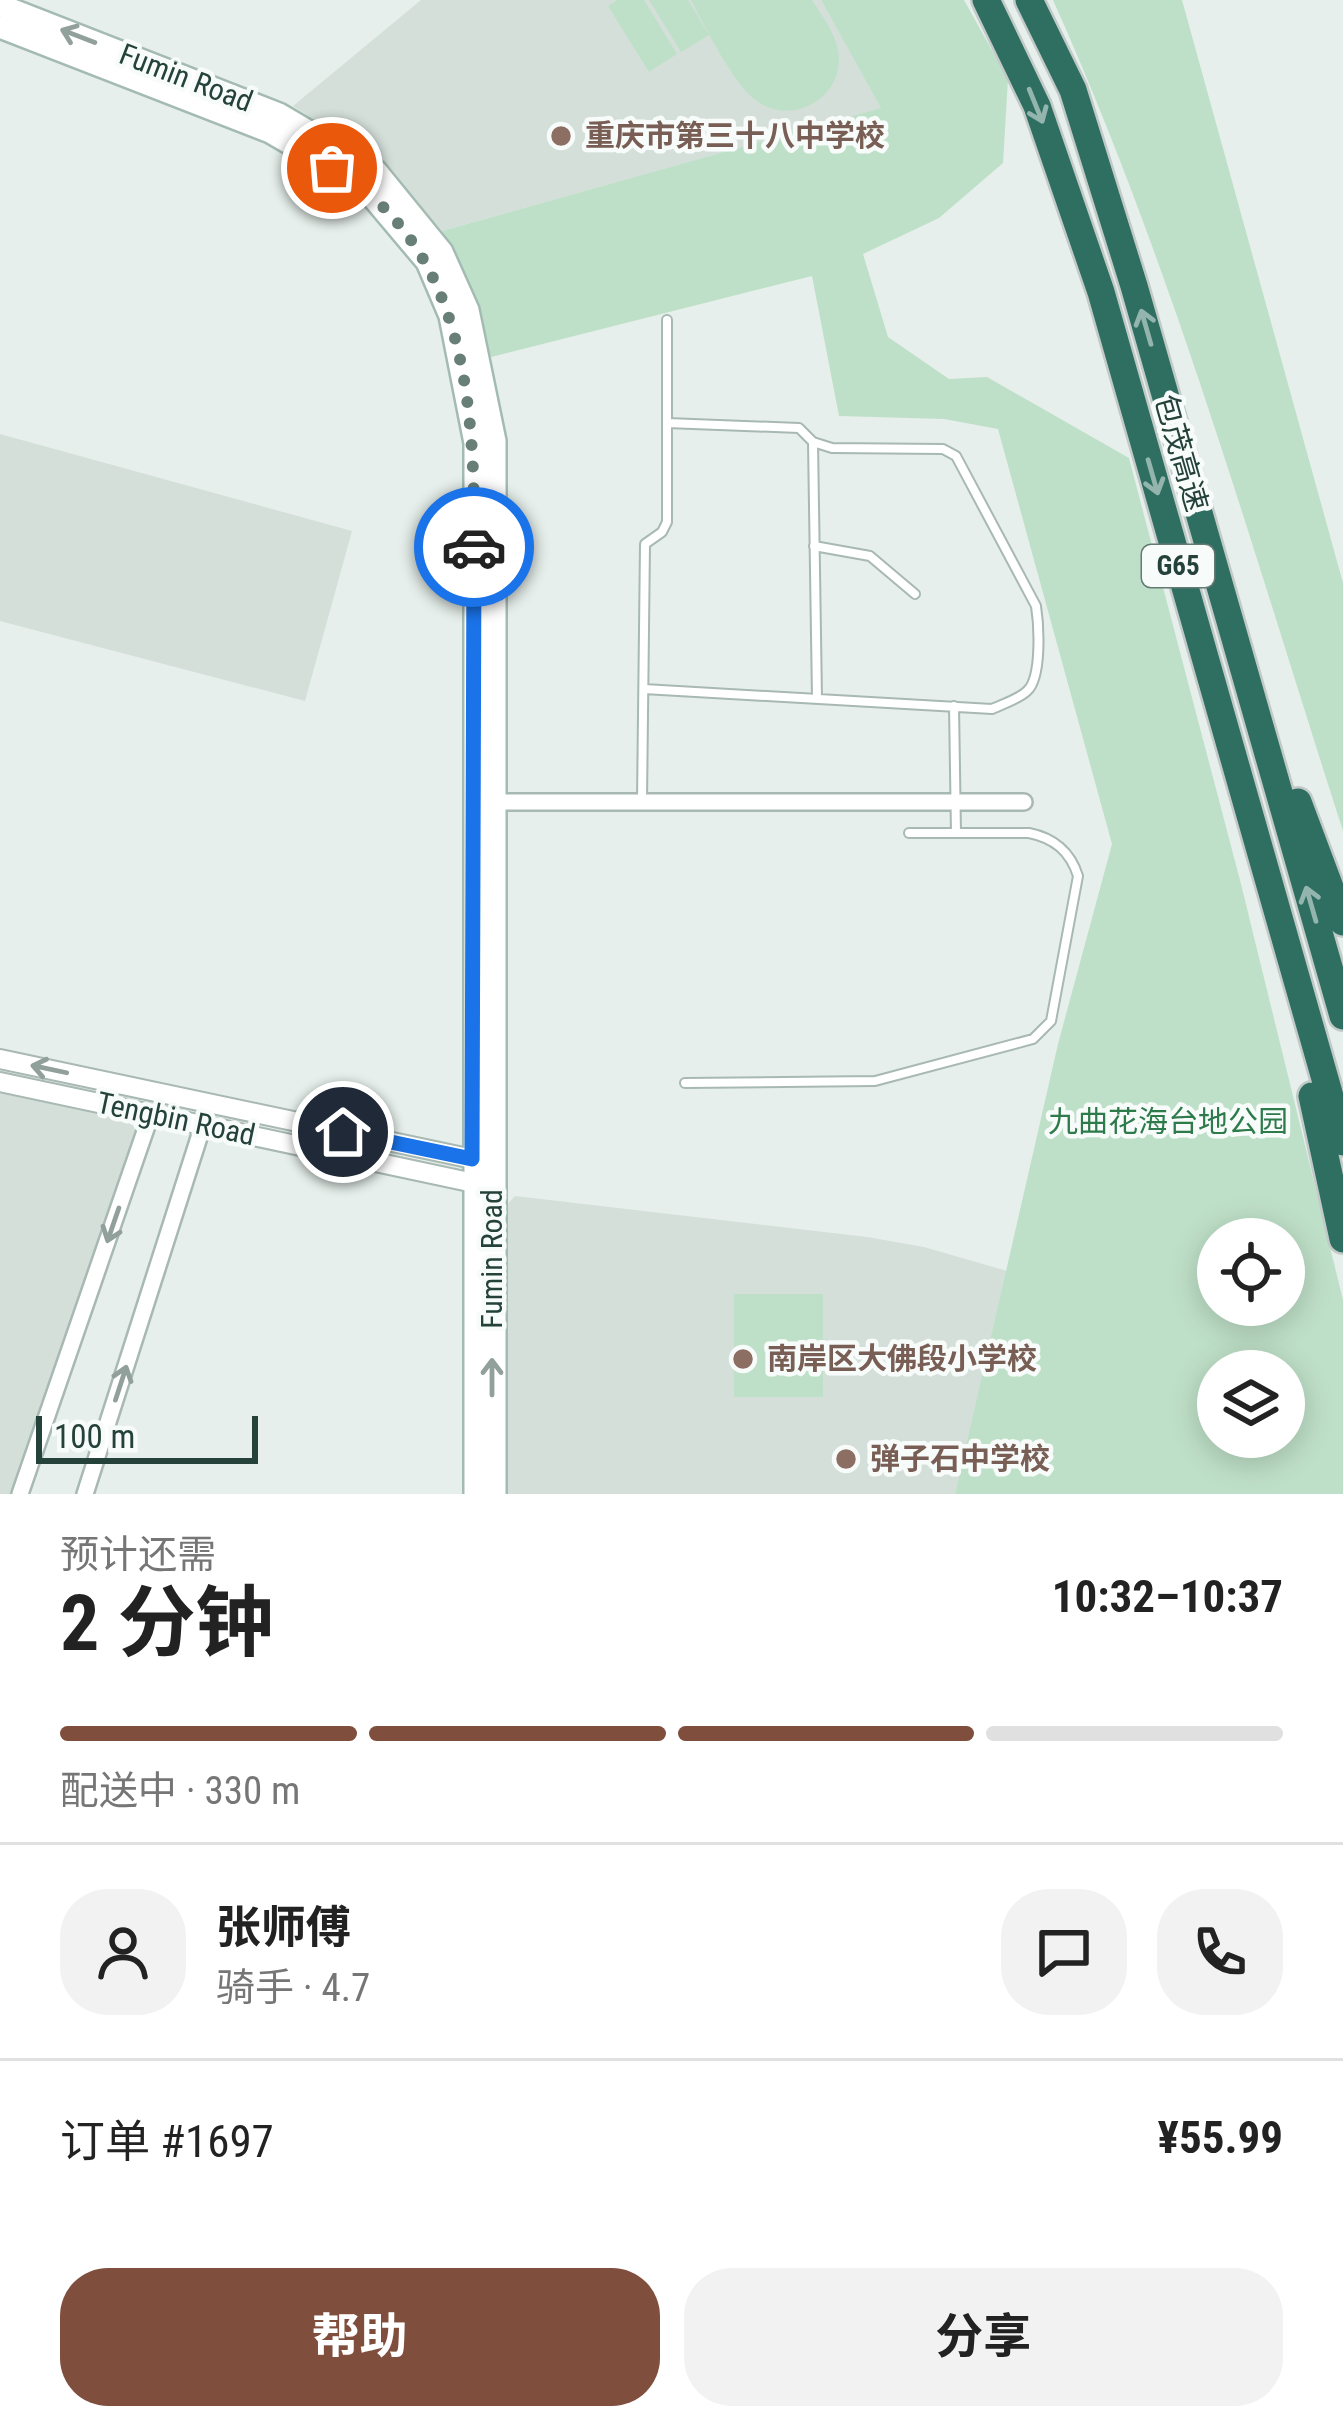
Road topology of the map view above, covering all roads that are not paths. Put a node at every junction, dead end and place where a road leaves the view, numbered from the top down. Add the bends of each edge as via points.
1 (986, 0) edge
2 (1029, 0) edge
3 (0, 5) edge
4 (0, 27) edge
5 (667, 320) dead end
6 (667, 423) junction
7 (813, 442) junction
8 (814, 546) junction
9 (915, 594) dead end
10 (1229, 620) junction
11 (644, 689) junction
12 (817, 698) junction
13 (954, 706) junction
14 (642, 801) junction
15 (483, 802) junction
16 (1024, 802) dead end
17 (955, 803) junction
18 (909, 833) dead end
19 (956, 833) junction
20 (1266, 880) junction
21 (1343, 922) edge
22 (1343, 1016) edge
23 (0, 1059) edge
24 (0, 1082) edge
25 (686, 1083) dead end
26 (151, 1114) junction
27 (203, 1125) junction
28 (1343, 1142) edge
29 (482, 1173) junction
30 (1343, 1239) edge
31 (20, 1494) edge
32 (86, 1494) edge
33 (475, 1494) edge
34 (494, 1494) edge

1 -> 20 highway, 包茂高速 / G65 via 1037,106 1101,292
10 -> 2 highway, 包茂高速 / G65 via 1072,91
15 -> 3 main road, Fumin Road via 495,441 468,310 442,252 376,171 279,114
4 - 15 main road, Fumin Road via 270,132 363,186 427,262 450,316 475,443
5 - 6 lane
6 - 7 lane via 799,428
6 - 11 lane via 667,522 645,544
7 - 8 lane
7 - 13 lane via 956,456 1027,587 1039,626 1034,682 992,709
8 - 9 lane via 870,556
8 - 12 lane
10 - 21 highway
22 -> 10 highway, 包茂高速 / G65
11 - 12 lane
11 - 14 lane
12 - 13 lane
13 - 17 lane
14 - 15 street
14 - 17 street
15 - 29 main road, Fumin Road
16 - 17 street
17 - 19 lane
18 - 19 lane
19 - 25 lane via 1048,837 1072,859 1078,876 1045,1031 875,1081
20 - 28 highway, 包茂高速 / G65
20 - 30 highway
29 -> 23 street, Tengbin Road
24 - 26 street, Tengbin Road
26 - 27 street, Tengbin Road
26 -> 31 street
27 - 29 street, Tengbin Road
32 -> 27 street
29 - 33 main road, Fumin Road
34 -> 29 main road, Fumin Road

